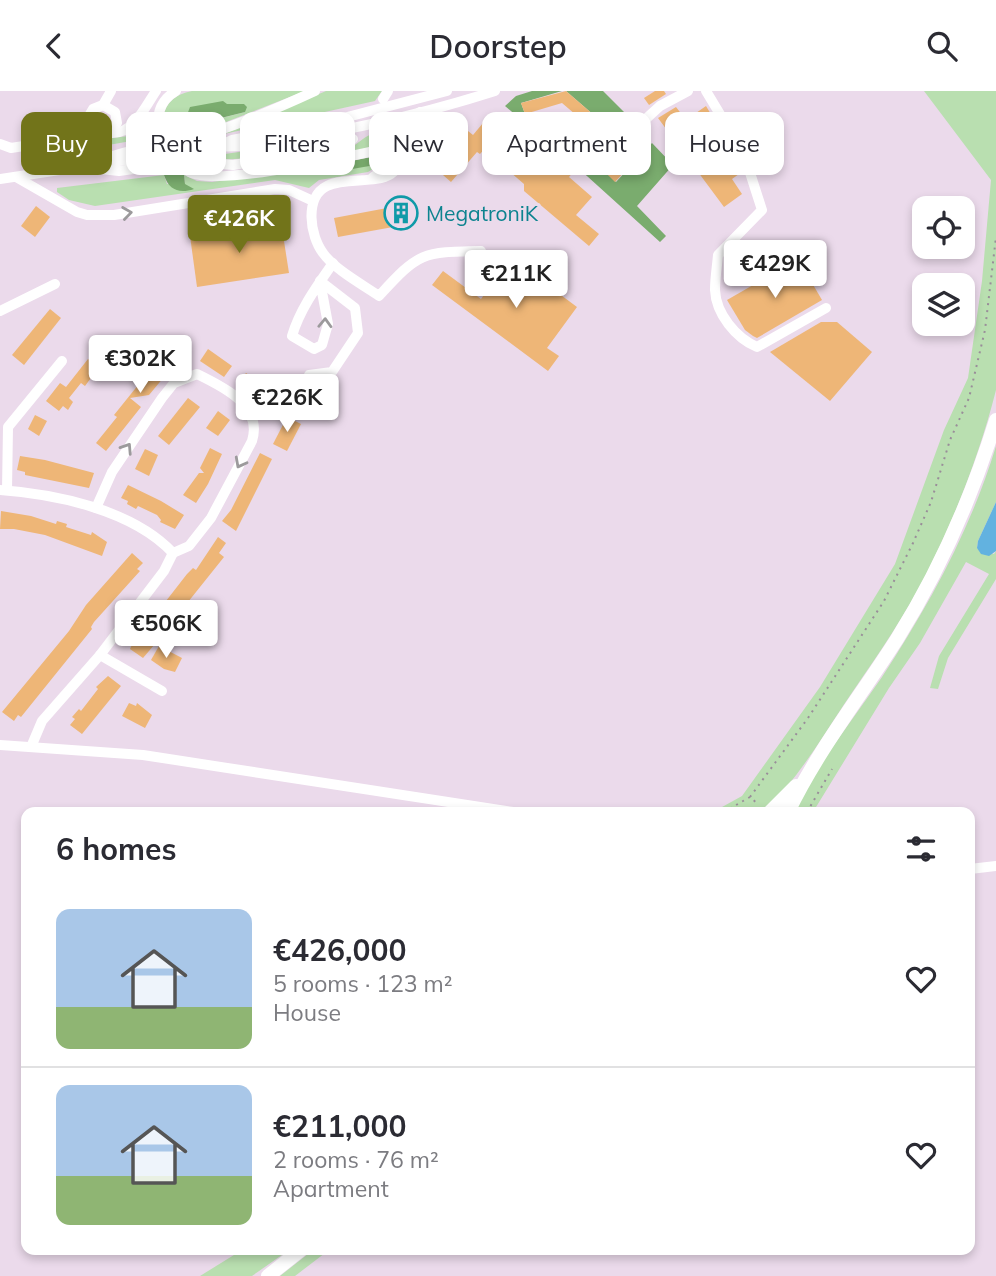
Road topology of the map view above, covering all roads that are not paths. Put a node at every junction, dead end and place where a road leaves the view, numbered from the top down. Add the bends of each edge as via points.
1 (111, 91) edge
2 (156, 91) edge
3 (176, 91) edge
4 (315, 91) edge
5 (447, 91) edge
6 (495, 91) edge
7 (688, 91) edge
8 (706, 91) edge
9 (103, 105) junction
10 (393, 106) junction
11 (90, 112) edge
12 (159, 112) edge
13 (394, 112) edge
14 (423, 112) edge
15 (651, 114) edge
16 (369, 124) edge
17 (112, 129) edge
18 (112, 134) edge
19 (226, 143) edge
20 (0, 144) edge
21 (21, 146) edge
22 (226, 147) edge
23 (369, 152) edge
24 (112, 155) edge
25 (240, 164) edge
26 (112, 170) edge
27 (30, 175) edge
28 (197, 175) edge
29 (376, 175) edge
30 (388, 175) edge
31 (16, 177) junction
32 (372, 178) junction
33 (0, 179) edge
34 (313, 201) junction
35 (481, 251) dead end
36 (332, 263) junction
37 (320, 281) junction
38 (55, 284) dead end
39 (826, 308) dead end
40 (0, 311) edge
41 (62, 361) dead end
42 (309, 375) dead end
43 (996, 419) edge
44 (4, 425) edge
45 (4, 490) edge
46 (96, 508) junction
47 (173, 553) junction
48 (100, 655) junction
49 (162, 691) dead end
50 (0, 745) edge
51 (32, 747) junction
52 (805, 778) junction
53 (481, 807) edge
54 (765, 807) edge
55 (790, 807) edge
56 (996, 866) edge
57 (975, 868) edge
58 (294, 1255) edge
59 (268, 1276) edge

1 - 9 street
2 - 18 street via 130,127
3 - 12 street
4 - 24 street via 202,135
5 - 10 street
6 - 14 street
7 - 15 street
8 - 39 street via 744,154 762,210 718,255 715,292 722,314 744,341 757,347
9 - 11 street
9 - 17 street via 117,117
10 - 13 street
10 - 19 street
16 - 22 street
20 - 21 street
23 - 28 street via 230,176
25 - 26 street via 190,162
27 - 31 street
29 - 32 street
30 - 32 street
31 - 33 street
31 -> 34 street via 87,215 114,215 283,189
32 - 34 street via 328,185
34 - 36 street via 314,230 322,252
35 - 36 street via 421,257 379,296
36 - 37 street
37 -> 37 street via 292,335 314,349 322,345 328,324
37 - 42 street via 355,308 358,333 332,372
38 - 40 street
41 - 44 street
43 - 52 main road via 979,473 926,589
44 - 45 street
45 - 46 street
46 - 47 street via 139,527
46 -> 47 street via 128,444 174,383 197,374 213,381 245,405 256,428 211,518 189,545
47 - 48 street
48 - 49 street
48 - 51 street via 42,721
50 - 51 street
51 - 53 street via 143,755
52 - 54 main road
52 - 55 main road
56 - 57 street
58 - 59 main road

